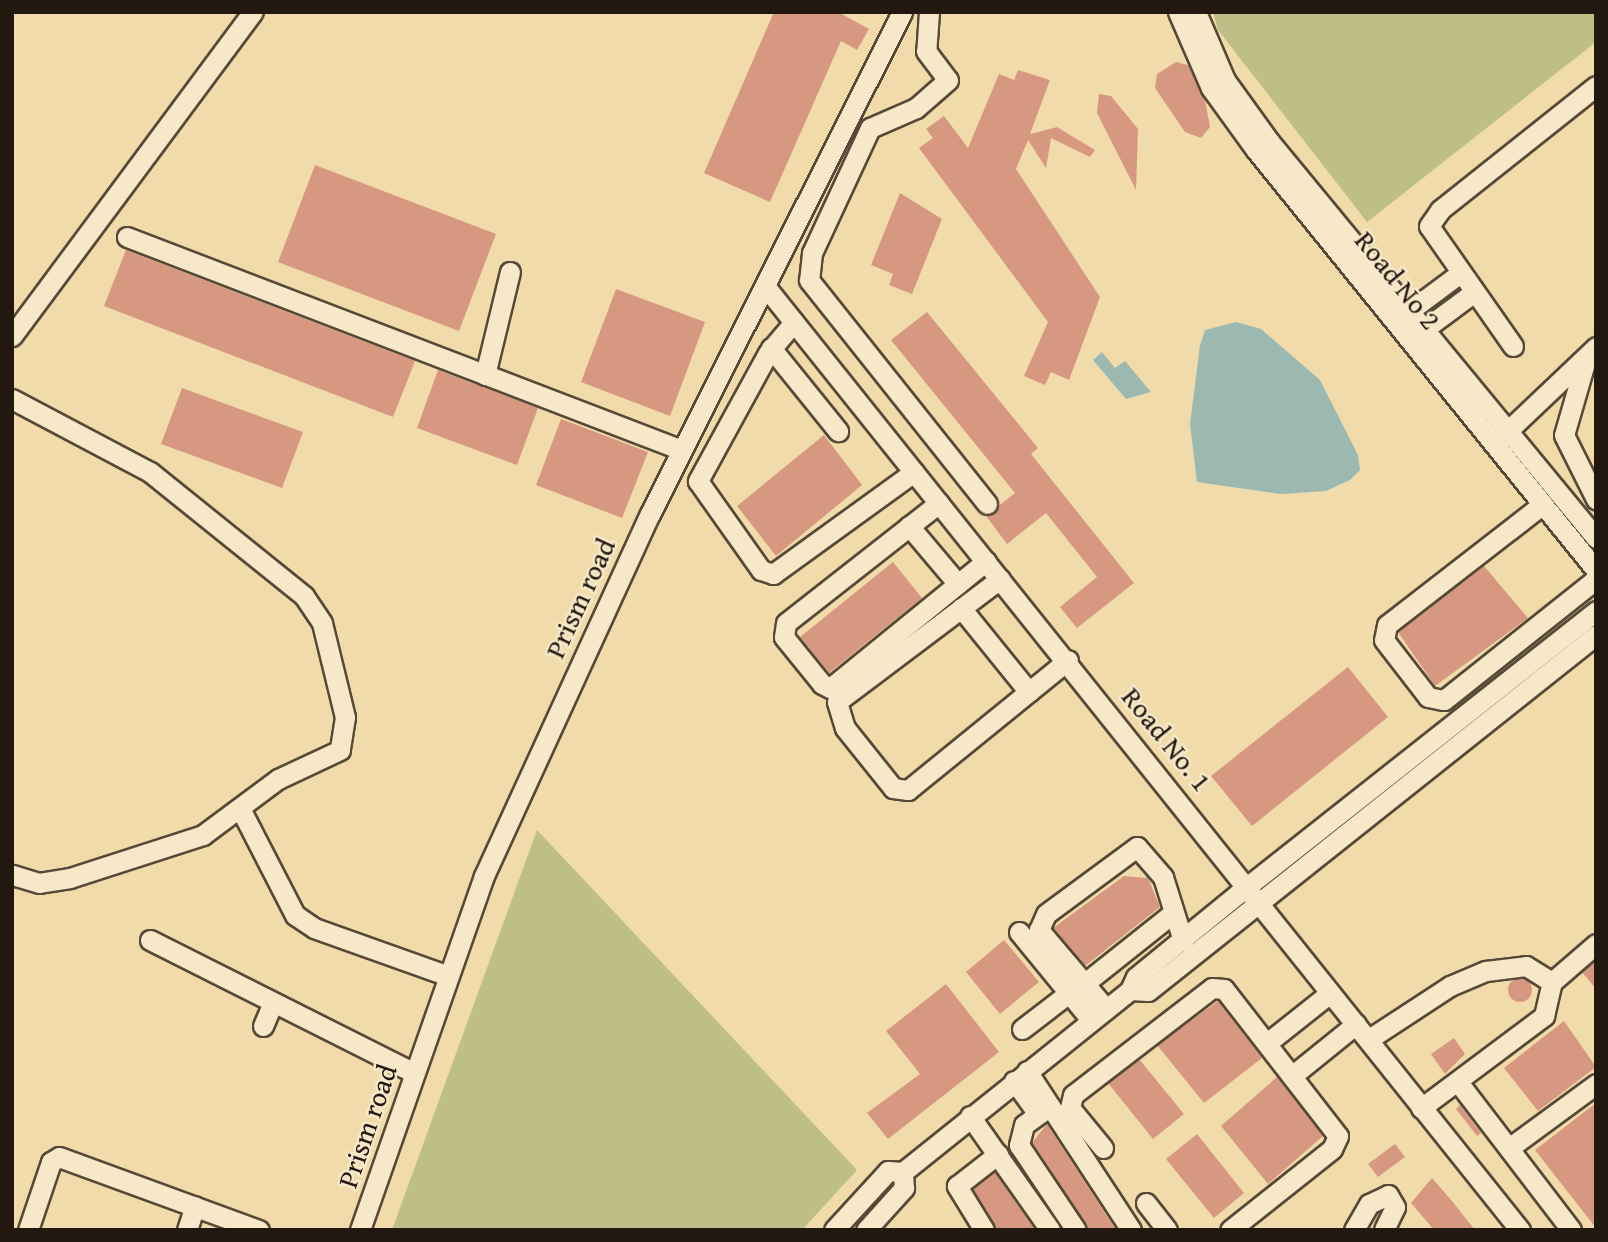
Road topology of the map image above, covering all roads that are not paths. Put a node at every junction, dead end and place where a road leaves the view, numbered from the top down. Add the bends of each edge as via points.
1 (253, 12) edge
2 (902, 12) edge
3 (929, 12) edge
4 (1178, 12) edge
5 (1196, 12) edge
6 (1200, 50) junction
7 (1596, 86) edge
8 (127, 237) dead end
9 (510, 272) dead end
10 (1459, 274) junction
11 (765, 286) junction
12 (1473, 293) junction
13 (1408, 312) junction
14 (794, 322) junction
15 (1423, 330) junction
16 (12, 336) edge
17 (1513, 346) dead end
18 (771, 348) junction
19 (1591, 353) edge
20 (485, 374) junction
21 (12, 399) edge
22 (838, 431) dead end
23 (1500, 438) junction
24 (682, 450) junction
25 (915, 472) junction
26 (1596, 499) edge
27 (939, 503) junction
28 (988, 504) dead end
29 (1543, 504) junction
30 (909, 526) junction
31 (1596, 537) edge
32 (986, 561) junction
33 (1596, 570) edge
34 (1000, 579) junction
35 (1596, 579) edge
36 (958, 584) junction
37 (961, 608) junction
38 (1596, 611) edge
39 (1596, 635) edge
40 (1068, 660) junction
41 (1029, 692) junction
42 (241, 810) junction
43 (12, 875) edge
44 (1248, 886) junction
45 (1262, 903) junction
46 (1173, 913) junction
47 (1019, 932) dead end
48 (150, 940) dead end
49 (1183, 941) junction
50 (1596, 944) edge
51 (446, 975) junction
52 (1552, 982) junction
53 (1077, 988) junction
54 (1130, 990) junction
55 (1330, 993) junction
56 (273, 1003) junction
57 (1099, 1015) junction
58 (1356, 1024) junction
59 (263, 1026) dead end
60 (1022, 1029) dead end
61 (1369, 1039) junction
62 (1267, 1042) junction
63 (414, 1073) junction
64 (1293, 1075) junction
65 (1021, 1076) junction
66 (1458, 1082) junction
67 (1596, 1084) edge
68 (1421, 1108) junction
69 (1044, 1110) junction
70 (971, 1116) junction
71 (1103, 1148) dead end
72 (1509, 1148) junction
73 (998, 1154) junction
74 (903, 1172) junction
75 (1146, 1203) dead end
76 (195, 1206) junction
77 (1392, 1225) edge
78 (28, 1230) edge
79 (187, 1230) edge
80 (259, 1230) edge
81 (360, 1230) edge
82 (834, 1230) edge
83 (866, 1230) edge
84 (984, 1230) edge
85 (1050, 1230) edge
86 (1076, 1230) edge
87 (1130, 1230) edge
88 (1167, 1230) edge
89 (1230, 1230) edge
90 (1354, 1230) edge
91 (1520, 1230) edge
92 (1571, 1230) edge

1 - 16 street
2 - 11 street, Prism road
3 - 28 street via 926,51 948,80 916,108 870,128 812,253 809,280
4 - 6 street, Road No 2
5 - 6 street, Road No 2
6 - 13 street, Road No 2
6 - 23 street, Road No 2 via 1256,150
7 - 10 street via 1433,216 1430,235
8 - 20 street
9 - 20 street
10 - 12 street
10 - 13 street
11 - 14 street, Road No. 1
11 - 24 street, Prism road
12 - 15 street
12 - 17 street
13 - 15 street, Road No 2
14 - 18 street
14 - 25 street, Road No. 1
15 - 23 street, Road No 2
18 - 22 street
18 - 25 street via 698,481 763,572 774,574
19 - 23 street
19 - 26 street via 1564,435
20 - 24 street
21 - 42 street via 150,472 304,596 322,623 345,717 340,750 278,779
23 - 29 street, Road No 2
23 - 31 street, Road No 2
24 - 51 street, Prism road via 484,876
25 - 27 street, Road No. 1
27 - 30 street
27 - 32 street, Road No. 1
29 - 33 street, Road No 2
29 - 35 street via 1388,625 1384,640 1429,697 1444,700
30 - 36 street
30 - 36 street via 786,623 784,637 822,684 830,688
32 - 34 street, Road No. 1
32 - 36 street
34 - 37 street
34 - 40 street, Road No. 1
37 - 41 street
37 - 41 street via 837,702 845,728 893,788 908,790
38 - 44 street
39 - 45 street
40 - 41 street
40 - 44 street, Road No. 1
42 - 43 street via 203,835 70,878 39,883
42 - 51 street via 295,915 314,928
44 - 45 street, Road No. 1
44 - 49 street
45 - 54 street via 1148,991
45 - 55 street, Road No. 1
46 - 49 street
46 - 53 street
46 - 53 street via 1163,877 1144,851 1124,851 1040,922
47 - 53 street
48 - 56 street
49 - 54 street via 1136,977
50 - 52 street
51 - 63 street, Prism road
52 - 61 street via 1526,966 1486,971
52 - 66 street via 1544,1016
53 - 57 street
53 - 60 street
54 - 57 street
55 - 58 street, Road No. 1
55 - 62 street
56 - 59 street
56 - 63 street
57 - 65 street
58 - 61 street, Road No. 1
58 - 64 street
61 - 68 street, Road No. 1
62 - 64 street
62 - 71 street via 1228,993 1212,988 1073,1095 1070,1108
63 - 81 street, Prism road
64 - 89 street via 1335,1128 1335,1143
65 - 69 street
65 - 70 street
66 - 68 street
66 - 72 street
67 - 72 street
68 - 91 street, Road No. 1
69 - 86 street via 1024,1125 1019,1145
69 - 87 street
70 - 73 street
70 - 74 street
72 - 92 street
73 - 84 street via 957,1186
73 - 85 street
74 - 82 street via 888,1171
74 - 83 street via 904,1188
75 - 88 street
76 - 78 street via 59,1157
76 - 79 street
76 - 80 street
77 - 90 street via 1394,1199 1381,1195

